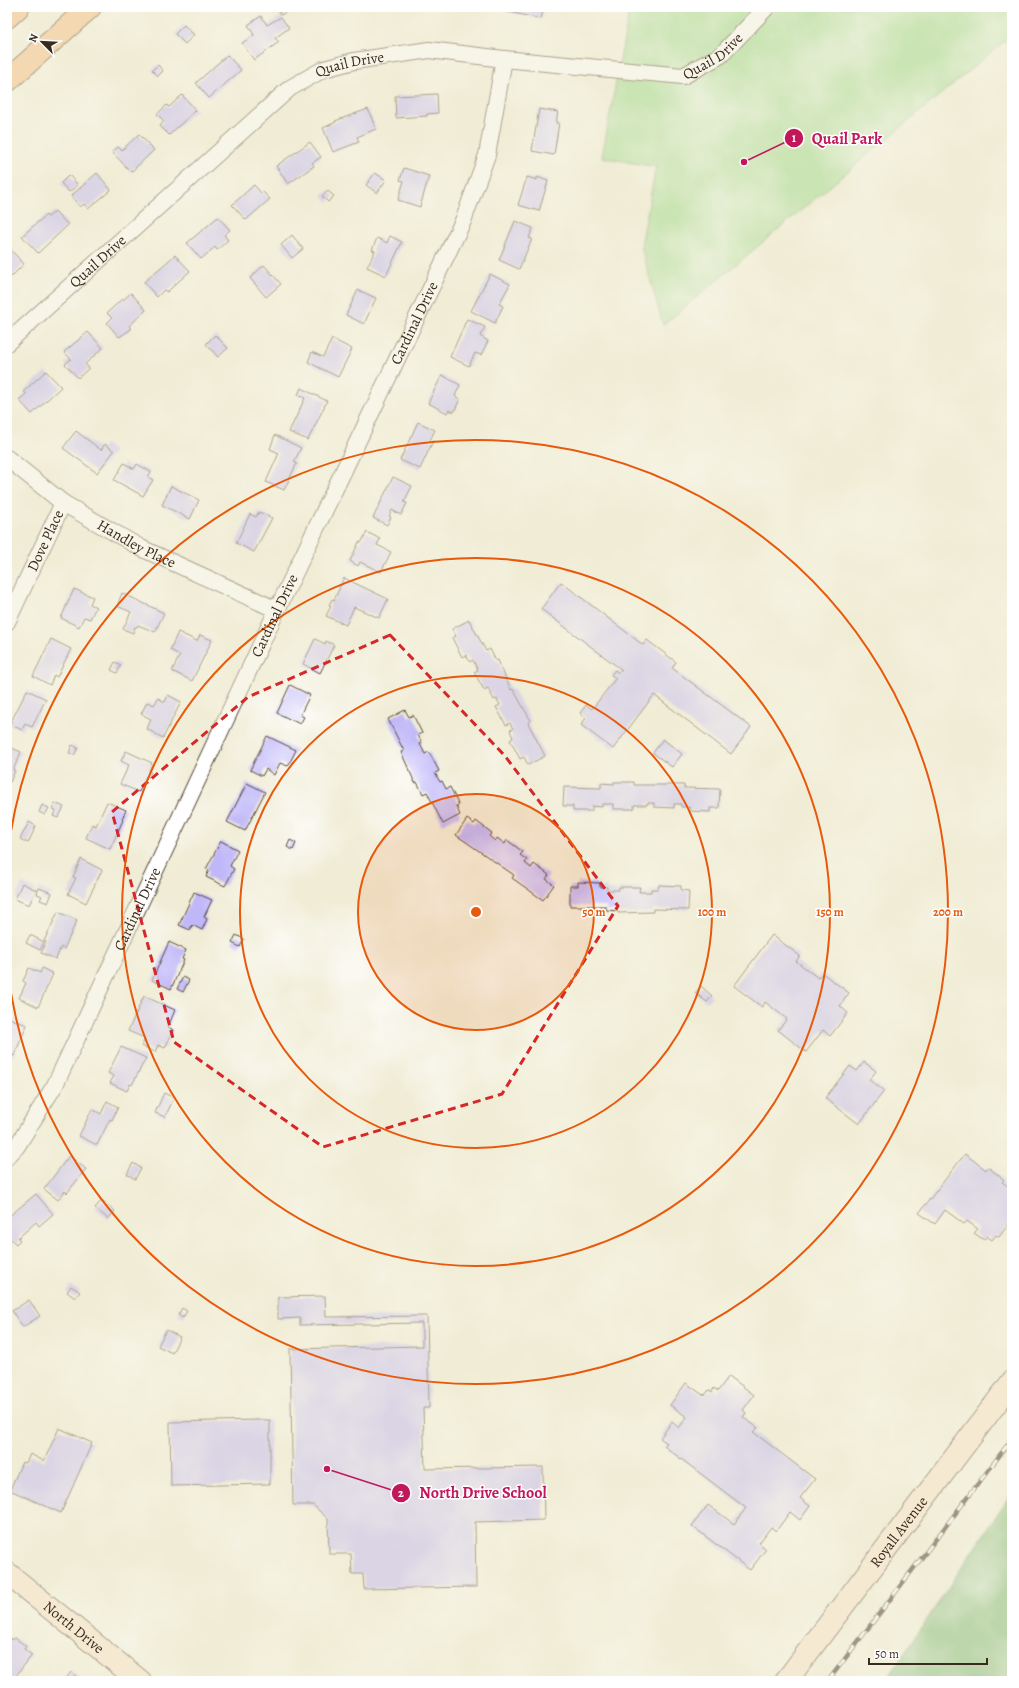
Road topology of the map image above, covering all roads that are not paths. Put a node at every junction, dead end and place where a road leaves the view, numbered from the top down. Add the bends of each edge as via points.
1 (18, 7) edge
2 (90, 7) edge
3 (767, 7) edge
4 (7, 17) edge
5 (504, 59) junction
6 (7, 81) edge
7 (7, 343) edge
8 (7, 458) edge
9 (63, 503) junction
10 (277, 610) junction
11 (7, 622) edge
12 (7, 1156) edge
13 (1012, 1382) edge
14 (7, 1573) edge
15 (140, 1681) edge
16 (786, 1681) edge

1 - 4 highway
2 - 6 highway
3 - 5 street, Quail Drive via 721,55 683,76
5 - 7 street, Quail Drive via 429,50 354,61 324,70 290,88
5 - 10 street, Cardinal Drive via 487,155 463,221
8 - 9 street, Handley Place
9 - 10 street, Handley Place via 141,548
9 - 11 street, Dove Place
10 - 12 street, Cardinal Drive via 55,1085 18,1146
13 - 16 street, Royall Avenue
14 - 15 street, North Drive

